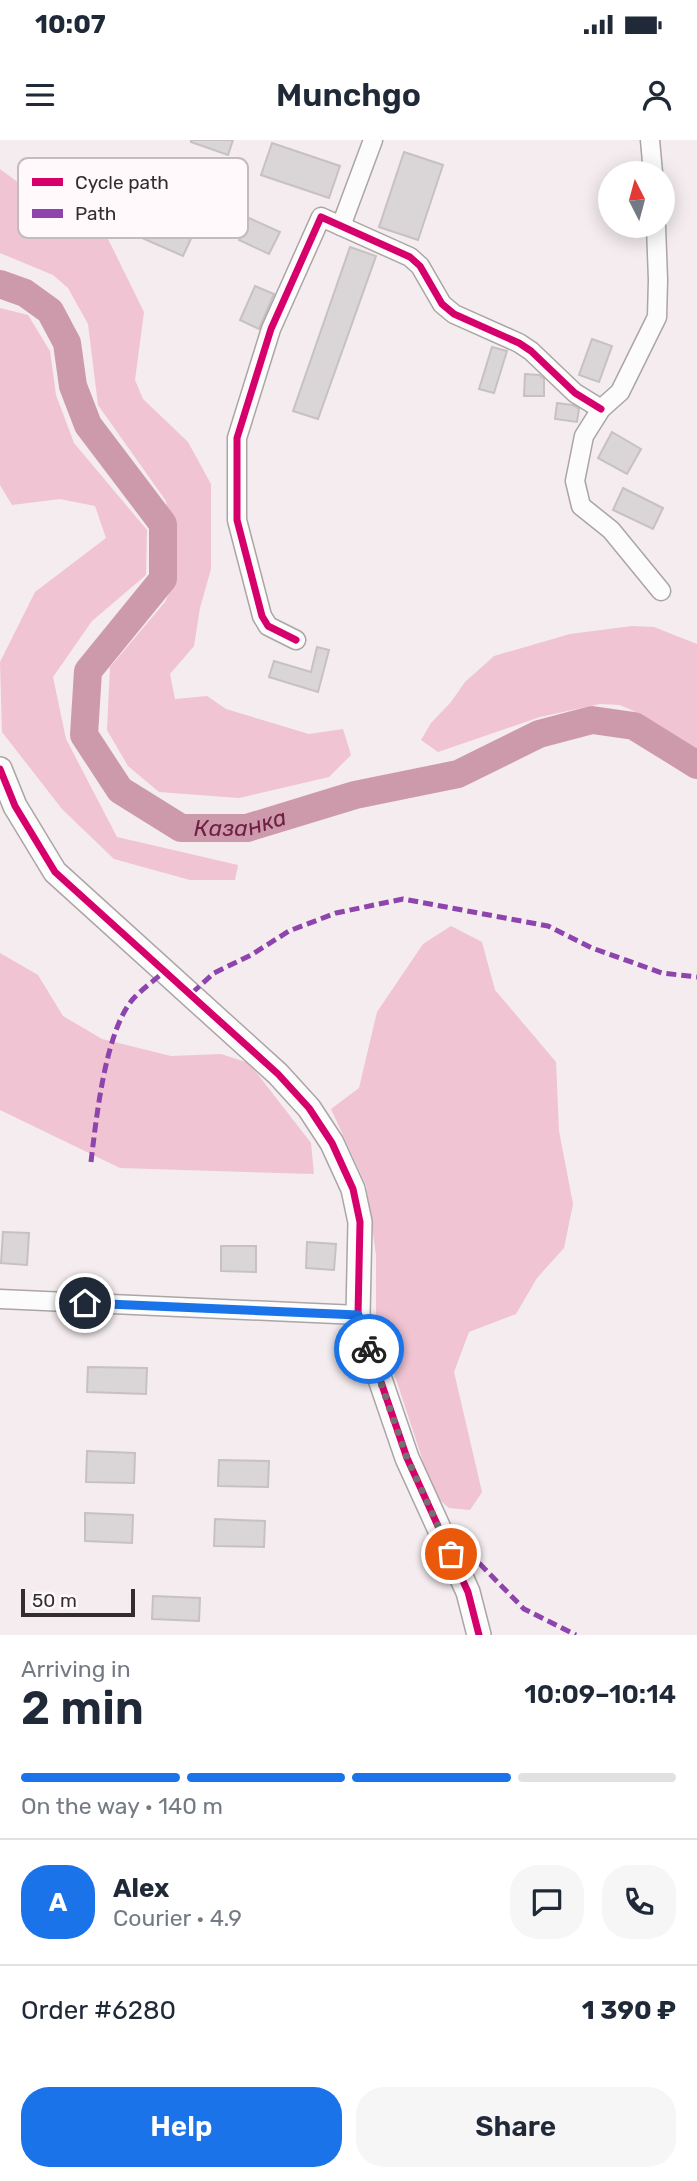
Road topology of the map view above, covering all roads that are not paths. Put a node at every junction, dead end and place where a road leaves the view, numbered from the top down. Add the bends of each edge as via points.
1 (373, 140) edge
2 (650, 140) edge
3 (652, 161) edge
4 (341, 226) junction
5 (656, 238) edge
6 (601, 409) junction
7 (662, 591) dead end
8 (296, 640) dead end
9 (0, 769) edge
10 (0, 1299) edge
11 (358, 1315) junction
12 (479, 1635) edge

1 - 4 street
2 - 3 street
4 - 6 street via 410,257 454,314 519,343 575,393
4 - 8 street via 321,217 304,250 271,329 237,438 237,520 262,616 268,626
5 - 6 street via 657,317 621,391
6 - 7 street via 584,436 575,481 581,506 611,530
9 - 11 street via 15,806 55,872 278,1074 332,1143 353,1189 360,1222
10 - 11 street
11 - 12 street via 407,1458 468,1592

